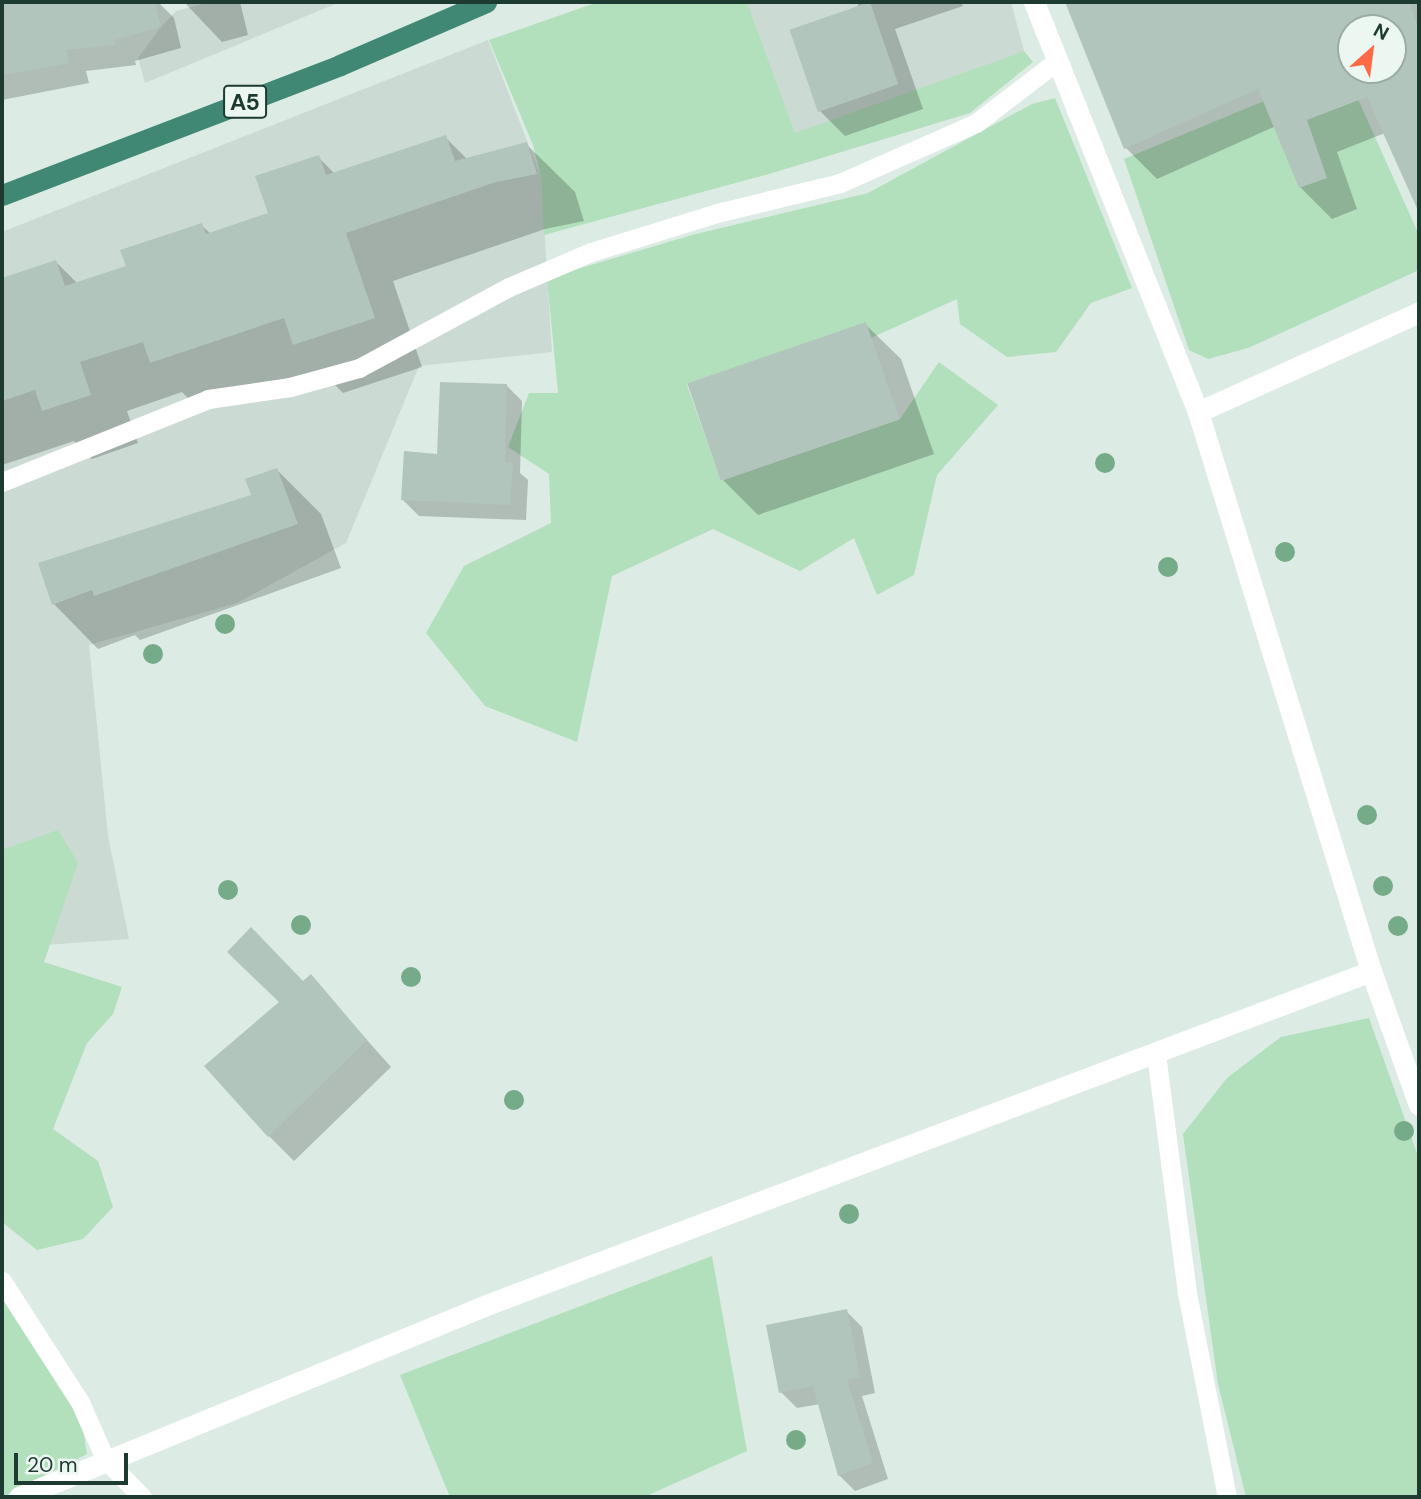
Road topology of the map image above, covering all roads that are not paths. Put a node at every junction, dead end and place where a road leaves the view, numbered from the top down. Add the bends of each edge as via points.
1 (486, 2) edge
2 (1034, 2) edge
3 (1058, 61) junction
4 (2, 195) edge
5 (1419, 312) edge
6 (1198, 412) junction
7 (2, 482) edge
8 (1371, 971) junction
9 (1156, 1054) junction
10 (1419, 1105) edge
11 (2, 1281) edge
12 (105, 1459) junction
13 (19, 1497) edge
14 (142, 1497) edge
15 (1227, 1497) edge

1 - 4 highway, A5 via 340,65
2 - 3 street
3 - 6 street
3 - 7 lane via 976,123 840,183 717,213 591,252 509,286 359,368 290,387 208,399
5 - 6 street
6 - 8 street
8 - 9 street
8 - 10 street
9 - 12 street via 489,1304
9 - 15 lane via 1187,1293
11 - 12 lane via 80,1402
12 - 13 street
12 - 14 lane

